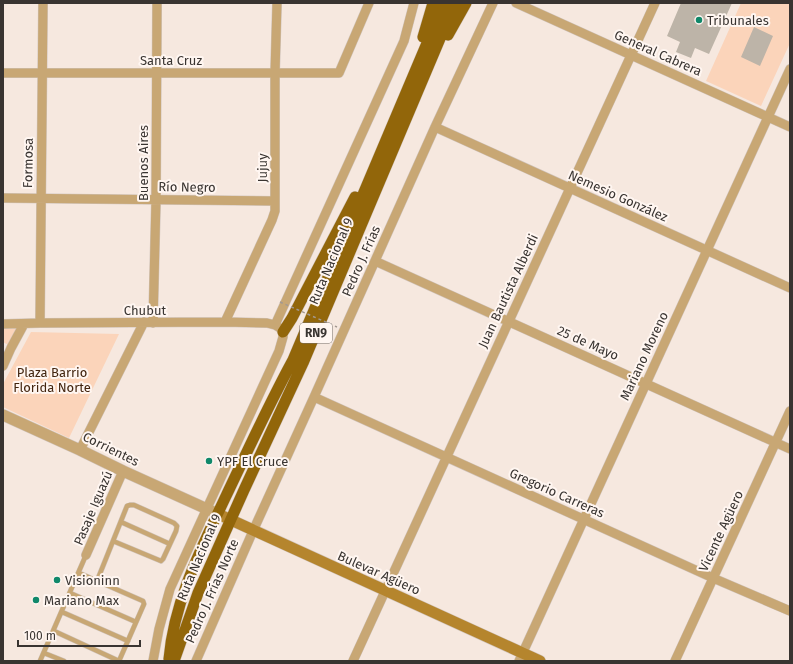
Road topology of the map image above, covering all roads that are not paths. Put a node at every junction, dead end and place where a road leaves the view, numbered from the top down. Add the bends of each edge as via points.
1 (43, 3) edge
2 (157, 3) edge
3 (277, 3) edge
4 (369, 3) edge
5 (414, 3) edge
6 (433, 3) edge
7 (444, 3) edge
8 (455, 3) edge
9 (466, 3) edge
10 (493, 3) edge
11 (516, 3) edge
12 (655, 3) edge
13 (631, 55) junction
14 (430, 62) junction
15 (790, 69) edge
16 (3, 73) edge
17 (42, 73) junction
18 (156, 73) junction
19 (275, 73) junction
20 (414, 75) junction
21 (768, 118) junction
22 (435, 127) junction
23 (790, 128) edge
24 (381, 152) junction
25 (570, 188) junction
26 (3, 198) edge
27 (41, 198) junction
28 (156, 200) junction
29 (275, 201) junction
30 (707, 251) junction
31 (375, 261) junction
32 (790, 288) edge
33 (40, 322) junction
34 (225, 322) junction
35 (508, 322) junction
36 (148, 323) junction
37 (3, 324) edge
38 (24, 324) junction
39 (279, 328) junction
40 (7, 346) edge
41 (3, 366) edge
42 (646, 384) junction
43 (314, 397) junction
44 (790, 411) edge
45 (3, 415) edge
46 (776, 443) junction
47 (790, 449) edge
48 (80, 450) junction
49 (446, 457) junction
50 (123, 471) junction
51 (207, 509) junction
52 (218, 514) junction
53 (584, 519) junction
54 (230, 520) junction
55 (121, 522) junction
56 (252, 530) junction
57 (113, 541) junction
58 (170, 544) junction
59 (86, 555) joint
60 (79, 573) junction
61 (713, 578) junction
62 (97, 581) junction
63 (385, 591) junction
64 (70, 593) junction
65 (790, 611) edge
66 (62, 612) junction
67 (136, 622) junction
68 (54, 631) junction
69 (128, 641) junction
70 (44, 653) junction
71 (520, 657) edge
72 (40, 661) edge
73 (64, 661) edge
74 (153, 661) edge
75 (169, 661) edge
76 (174, 661) edge
77 (196, 661) edge
78 (353, 661) edge
79 (540, 661) edge
80 (675, 661) edge

1 - 17 street, Formosa
2 - 18 street, Buenos Aires
3 - 19 street, Jujuy
4 - 19 street, Santa Cruz via 339,73
5 - 39 street via 404,41
6 - 20 highway
7 - 20 highway, Ruta Nacional 9 / RN9
8 - 14 highway, Ruta Nacional 9 / RN9
9 - 14 highway
10 - 22 street, Pedro J. Frías
11 - 13 street, General Cabrera
12 - 13 street, Juan Bautista Alberdi
13 - 21 street, General Cabrera
13 - 25 street, Juan Bautista Alberdi
14 - 54 highway, Ruta Nacional 9 / RN9 via 303,363
15 - 21 street, Mariano Moreno
16 - 17 street, Santa Cruz
17 - 18 street, Santa Cruz
17 - 27 street, Formosa
18 - 19 street, Santa Cruz
18 - 28 street, Buenos Aires
19 - 29 street, Jujuy
20 - 24 highway, Ruta Nacional 9 / RN9
21 - 23 street, General Cabrera
21 - 30 street, Mariano Moreno
22 - 25 street, Nemesio González
22 - 31 street, Pedro J. Frías
24 - 39 highway via 292,318
24 - 52 highway, Ruta Nacional 9 / RN9 via 293,360 273,396
25 - 30 street, Nemesio González
25 - 35 street, Juan Bautista Alberdi
26 - 27 street, Río Negro
27 - 28 street, Río Negro
27 - 33 street, Formosa
28 - 29 street, Río Negro
28 - 36 street, Buenos Aires
29 - 34 street, Jujuy via 272,220
30 - 32 street, Nemesio González
30 - 42 street, Mariano Moreno
31 - 35 street, 25 de Mayo
31 - 43 street, Pedro J. Frías
33 - 36 street, Chubut
33 - 38 street, Chubut
34 - 36 street, Chubut
34 - 39 street, Chubut via 267,323
35 - 42 street, 25 de Mayo
35 - 49 street, Juan Bautista Alberdi
36 - 48 street
37 - 38 street, Chubut
38 - 40 street
39 - 51 street via 283,337 279,351
40 - 41 street
42 - 46 street, 25 de Mayo
42 - 53 street, Mariano Moreno
43 - 49 street, Gregorio Carreras
43 - 56 street, Pedro J. Frías
44 - 46 street, Vicente Agüero
45 - 48 street, Corrientes
46 - 47 street, 25 de Mayo
46 - 61 street, Vicente Agüero
48 - 50 street, Corrientes
49 - 53 street, Gregorio Carreras
49 - 63 street, Juan Bautista Alberdi
50 - 51 street, Corrientes
50 - 59 street, Pasaje Iguazú
51 - 52 street, Bulevar Agüero
51 - 74 street via 170,589
52 - 54 main road, Bulevar Agüero
52 - 75 highway, Ruta Nacional 9 / RN9 via 191,570 173,633
53 - 61 street, Gregorio Carreras
53 - 71 street, Mariano Moreno
54 - 56 main road, Bulevar Agüero
54 - 76 highway, Ruta Nacional 9 / RN9 via 198,594
55 - 57 lane
55 - 58 lane
55 - 58 lane via 130,504 174,523 177,526
56 - 63 main road, Bulevar Agüero
56 - 77 street, Pedro J. Frías Norte
57 - 58 lane via 161,561
57 - 62 lane
59 - 60 lane
60 - 62 lane
60 - 64 lane
61 - 65 street, Gregorio Carreras
61 - 80 street, Vicente Agüero
62 - 67 lane via 143,601
63 - 71 main road, Bulevar Agüero
63 - 78 street, Juan Bautista Alberdi
64 - 66 lane
64 - 67 lane
66 - 68 lane
66 - 69 lane
67 - 69 lane
68 - 69 lane via 119,661
68 - 70 lane
70 - 72 lane
70 - 73 lane
71 - 79 main road, Bulevar Agüero

